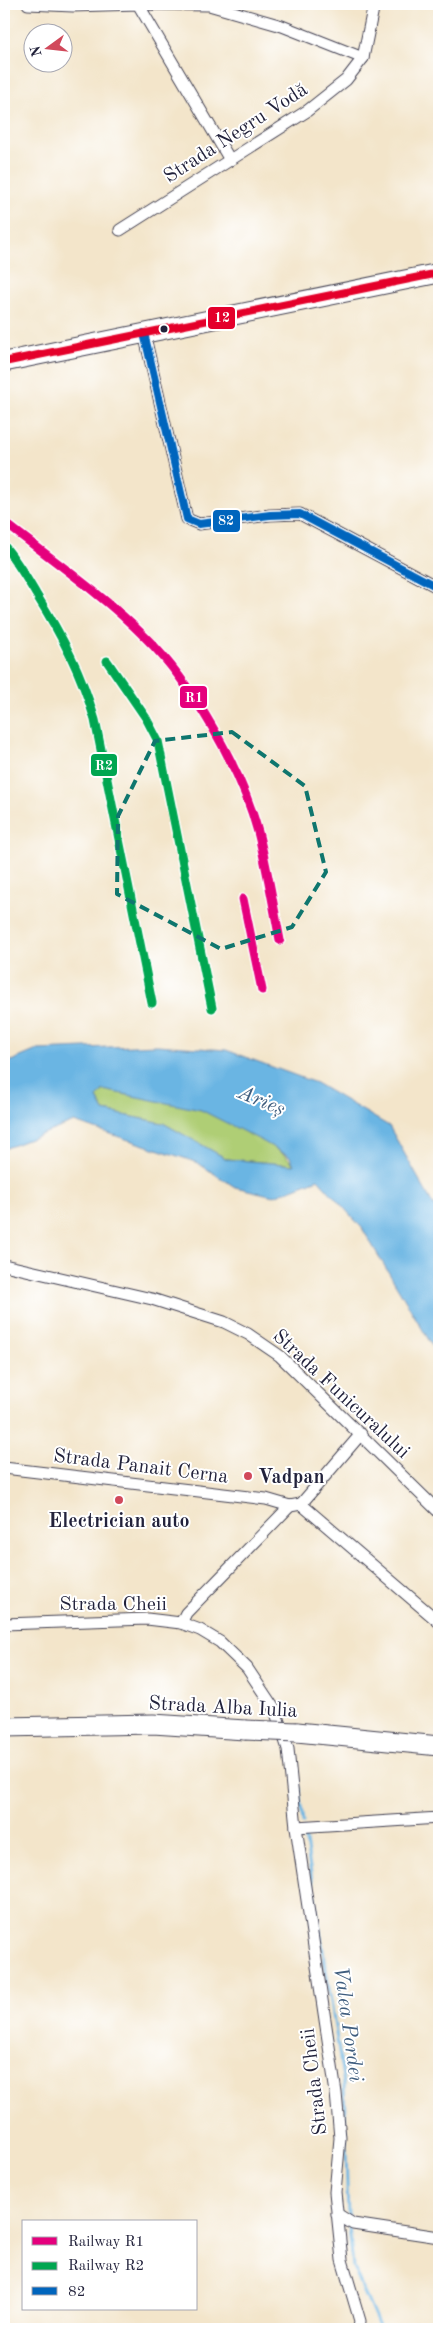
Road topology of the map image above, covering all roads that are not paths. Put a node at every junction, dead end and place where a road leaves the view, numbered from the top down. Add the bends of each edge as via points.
1 (28, 4) edge
2 (138, 4) edge
3 (374, 4) edge
4 (363, 58) junction
5 (230, 160) junction
6 (120, 230) dead end
7 (439, 273) edge
8 (144, 333) junction
9 (4, 362) edge
10 (439, 588) edge
11 (4, 1265) edge
12 (361, 1434) junction
13 (4, 1468) edge
14 (295, 1505) junction
15 (439, 1512) edge
16 (181, 1622) junction
17 (439, 1622) edge
18 (4, 1624) edge
19 (4, 1727) edge
20 (439, 1746) edge
21 (439, 1818) edge
22 (296, 1827) junction
23 (337, 2214) junction
24 (439, 2237) edge
25 (359, 2329) edge

1 - 2 street
2 - 4 street via 209,5 282,26
2 - 5 street
3 - 4 street
4 - 5 street, Strada Negru Vodă via 346,80 307,111
5 - 6 street, Strada Negru Vodă
7 - 8 main road
8 - 9 main road
8 - 10 street via 187,519 199,524 300,514
11 - 12 street, Strada Funicuralului via 152,1299 232,1326 280,1356
12 - 14 street
12 - 15 street, Strada Funicuralului
13 - 14 street, Strada Panait Cerna
14 - 16 street via 186,1613
14 - 17 street, Strada Panait Cerna
16 - 18 street, Strada Cheii via 147,1619
16 - 22 street, Strada Cheii via 220,1642 247,1668 275,1710 288,1749
19 - 20 main road, Strada Alba Iulia, bridge via 153,1724 298,1732
21 - 22 street
22 - 23 street, Strada Cheii via 339,2129 335,2192
23 - 24 street via 353,2224
23 - 25 street, Strada Cheii via 342,2260 360,2321

